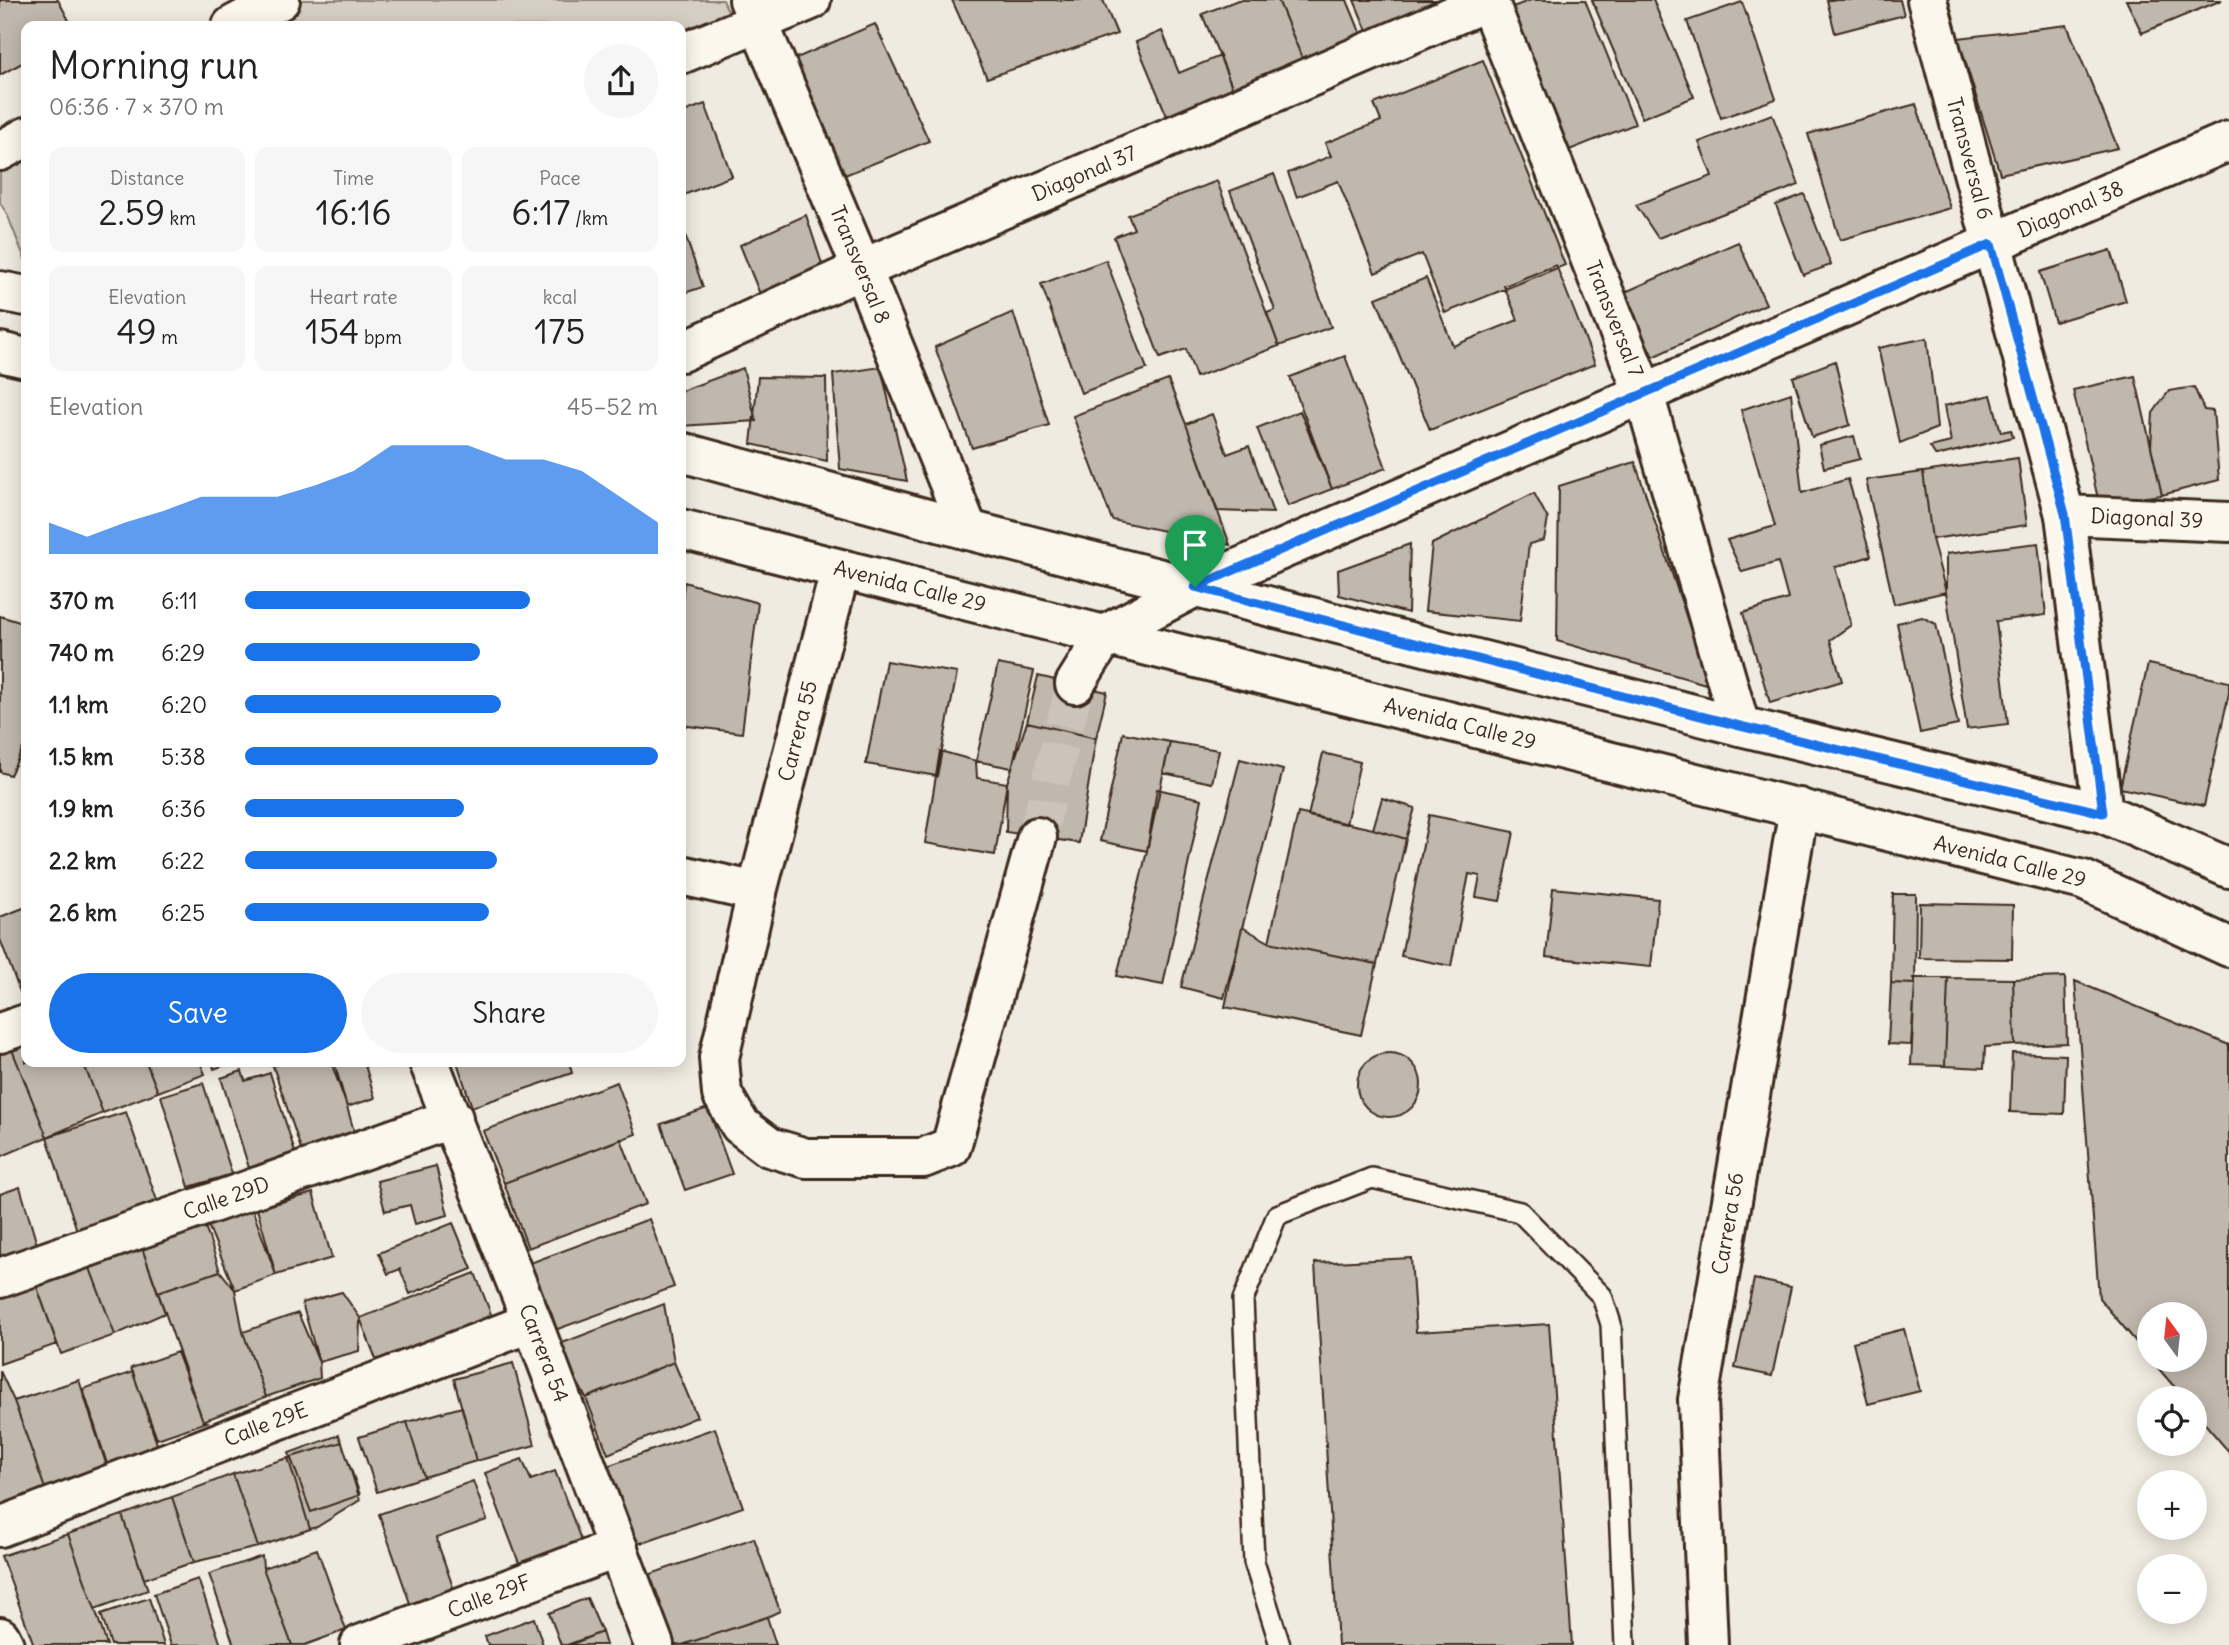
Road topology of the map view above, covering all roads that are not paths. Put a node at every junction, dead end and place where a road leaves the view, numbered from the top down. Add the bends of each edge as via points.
1 (280, 0) edge
2 (811, 0) edge
3 (1489, 0) edge
4 (1927, 0) edge
5 (753, 11) edge
6 (241, 21) edge
7 (686, 51) edge
8 (21, 140) edge
9 (2229, 141) edge
10 (0, 151) edge
11 (1991, 244) junction
12 (862, 269) junction
13 (0, 291) edge
14 (21, 295) edge
15 (686, 350) edge
16 (1644, 394) junction
17 (686, 453) edge
18 (2065, 514) junction
19 (2229, 522) edge
20 (686, 530) edge
21 (968, 530) junction
22 (840, 571) junction
23 (1195, 587) junction
24 (1106, 634) junction
25 (1075, 684) tunnel mouth
26 (1740, 726) junction
27 (1799, 808) junction
28 (2103, 813) junction
29 (1037, 837) tunnel mouth
30 (2229, 868) edge
31 (686, 877) edge
32 (757, 892) junction
33 (2229, 947) edge
34 (21, 1026) edge
35 (0, 1033) edge
36 (431, 1067) edge
37 (453, 1118) junction
38 (0, 1278) edge
39 (532, 1322) junction
40 (0, 1527) edge
41 (618, 1548) junction
42 (0, 1637) edge
43 (4, 1645) edge
44 (360, 1645) edge
45 (654, 1645) edge
46 (1280, 1645) edge
47 (1625, 1645) edge
48 (1708, 1645) edge

1 - 6 street
2 - 5 street
3 - 12 street, Diagonal 37
3 - 16 street, Transversal 7
4 - 11 street, Transversal 6
5 - 7 street
5 - 12 street, Transversal 8
8 - 10 street
9 - 11 street, Diagonal 38
11 - 16 street, Diagonal 38
11 - 18 street, Transversal 6
12 - 15 street, Diagonal 37
12 - 21 street, Transversal 8
13 - 14 street
16 - 23 street, Diagonal 38
16 - 26 street, Transversal 7
17 - 21 street
18 - 19 street, Diagonal 39
18 - 28 street, Transversal 6
20 - 22 street, Avenida Calle 29
21 - 23 street
22 - 24 street, Avenida Calle 29
22 - 32 street, Carrera 55
23 - 24 street, Diagonal 38
23 - 26 street
24 - 25 street
24 - 27 street, Avenida Calle 29
26 - 28 street
27 - 33 street, Avenida Calle 29 via 2083,880
27 - 48 street, Carrera 56 via 1698,1400
28 - 30 street
29 - 32 street, Carrera 55 via 951,1147 923,1158 806,1158 769,1147 740,1125 722,1094 719,1058
31 - 32 street
34 - 35 street
36 - 37 street, Carrera 54
37 - 38 street, Calle 29D
37 - 39 street, Carrera 54
39 - 40 street, Calle 29E
39 - 41 street, Carrera 54
41 - 44 street, Calle 29F
41 - 45 street, Carrera 54
42 - 43 street
46 - 47 lane via 1254,1562 1243,1300 1277,1214 1372,1178 1520,1212 1602,1296 1611,1324

